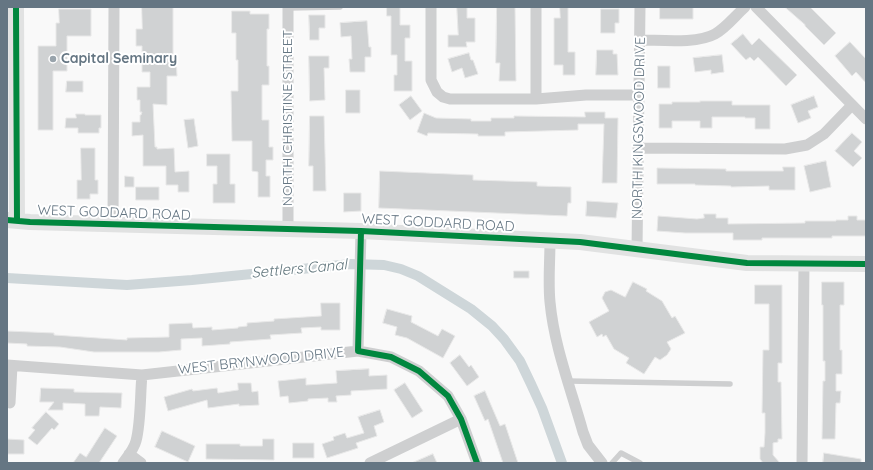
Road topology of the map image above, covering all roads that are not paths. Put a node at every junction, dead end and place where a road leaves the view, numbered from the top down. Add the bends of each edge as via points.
1 (16, 7) edge
2 (114, 7) edge
3 (288, 7) edge
4 (340, 7) edge
5 (431, 7) edge
6 (536, 7) edge
7 (640, 7) edge
8 (745, 7) edge
9 (756, 7) edge
10 (640, 40) junction
11 (638, 95) junction
12 (536, 100) junction
13 (852, 104) junction
14 (866, 119) edge
15 (638, 148) junction
16 (12, 220) edge
17 (114, 225) junction
18 (288, 230) junction
19 (361, 231) junction
20 (550, 241) junction
21 (637, 249) junction
22 (804, 264) junction
23 (866, 264) edge
24 (358, 351) junction
25 (10, 366) edge
26 (142, 375) junction
27 (568, 381) junction
28 (730, 384) dead end
29 (10, 403) dead end
30 (460, 419) junction
31 (126, 459) edge
32 (141, 463) edge
33 (370, 463) edge
34 (478, 463) edge
35 (602, 463) edge
36 (612, 463) edge
37 (640, 463) edge
38 (802, 463) edge

1 - 16 street
2 - 17 street
3 - 4 lane
3 - 18 street, NORTH CHRISTINE STREET
5 - 12 street via 431,80 437,92 450,99
6 - 12 street
7 - 10 street, NORTH KINGSWOOD DRIVE
8 - 10 street via 714,35 693,40
9 - 13 street
10 - 11 street, NORTH KINGSWOOD DRIVE
11 - 12 street via 586,95
11 - 15 street, NORTH KINGSWOOD DRIVE
13 - 14 street
13 - 15 street via 824,134 807,145 786,149
15 - 21 street, NORTH KINGSWOOD DRIVE
16 - 17 street, WEST GODDARD ROAD
17 - 18 street, WEST GODDARD ROAD
18 - 19 street, WEST GODDARD ROAD
19 - 20 street, WEST GODDARD ROAD
19 - 24 street
20 - 21 street, WEST GODDARD ROAD
20 - 27 street via 550,307
21 - 22 street, WEST GODDARD ROAD via 746,263
22 - 23 street, WEST GODDARD ROAD
22 - 38 street
24 - 26 street, WEST BRYNWOOD DRIVE
24 - 30 street, WEST BRYNWOOD DRIVE via 391,357 419,371 448,396
25 - 26 street, WEST BRYNWOOD DRIVE
25 - 29 street, WEST BRYNWOOD DRIVE
26 - 31 street via 136,442
27 - 28 lane
27 - 35 street via 588,445
30 - 33 street
30 - 34 street, WEST BRYNWOOD DRIVE
31 - 32 street
36 - 37 lane via 621,453

